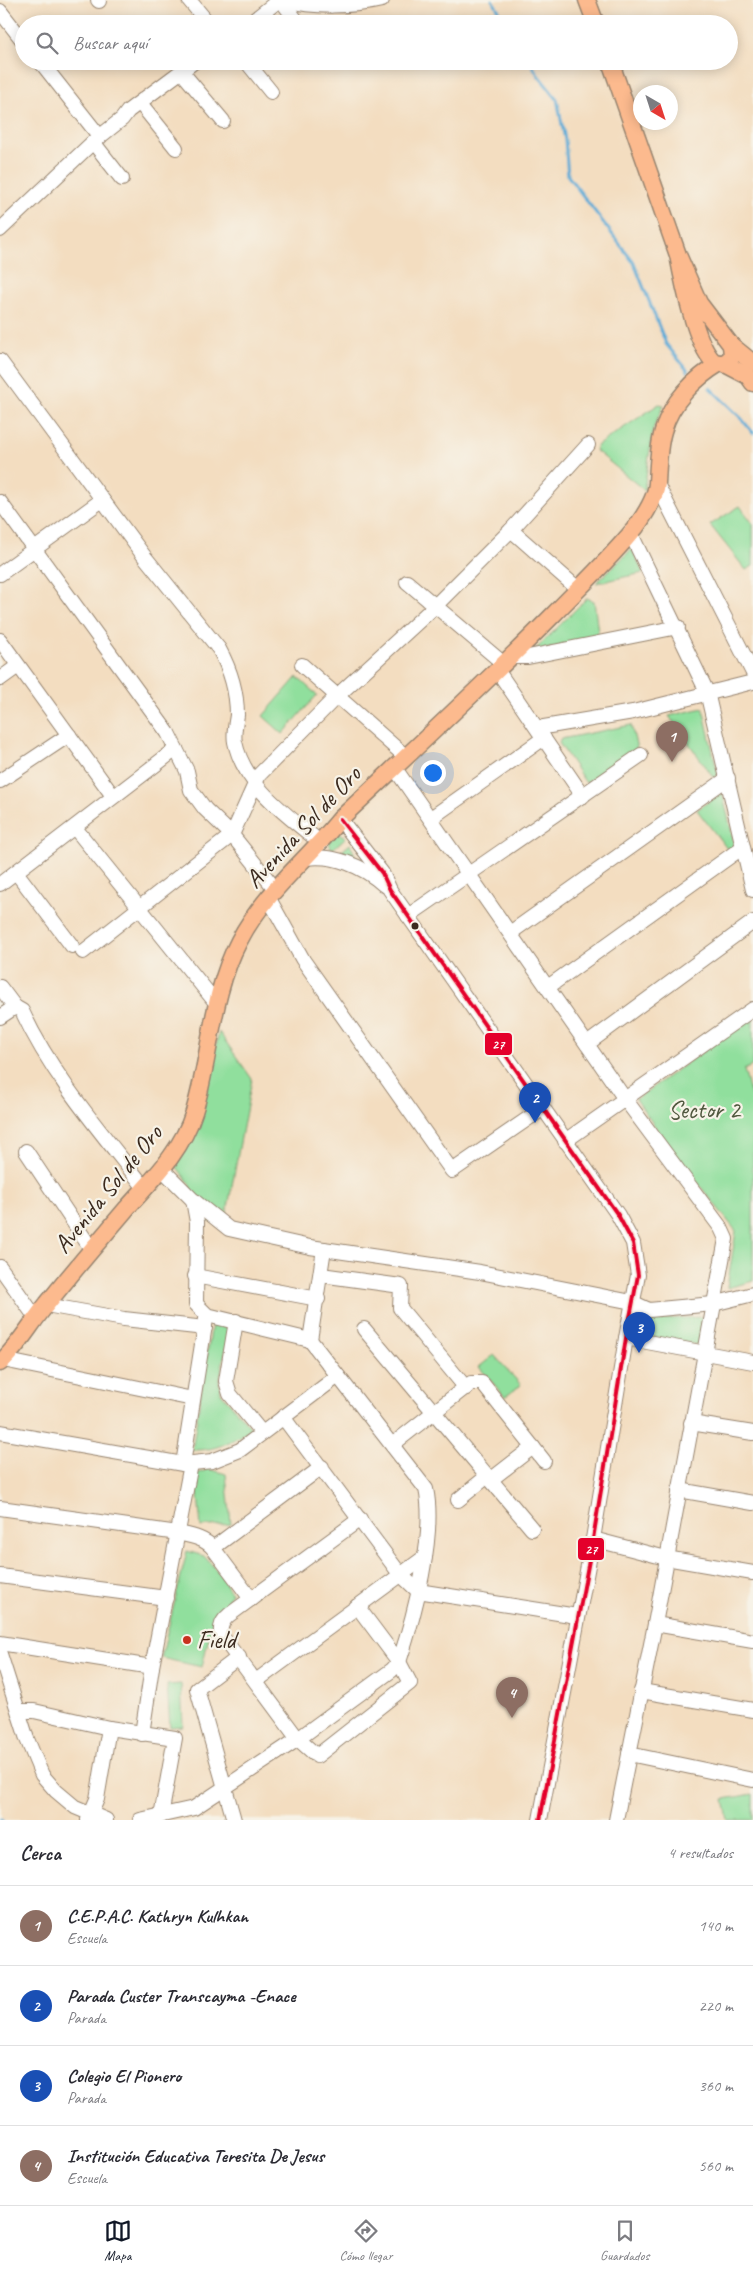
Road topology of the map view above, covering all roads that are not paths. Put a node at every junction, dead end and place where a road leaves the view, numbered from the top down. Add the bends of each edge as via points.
1 (190, 0) edge
2 (282, 0) edge
3 (382, 0) edge
4 (587, 0) edge
5 (0, 11) edge
6 (202, 15) edge
7 (261, 15) edge
8 (293, 15) edge
9 (593, 15) edge
10 (15, 30) edge
11 (46, 70) edge
12 (183, 70) edge
13 (195, 70) edge
14 (253, 70) edge
15 (613, 70) edge
16 (186, 77) junction
17 (271, 92) dead end
18 (144, 108) junction
19 (122, 119) junction
20 (223, 121) dead end
21 (96, 140) junction
22 (176, 148) dead end
23 (122, 179) dead end
24 (0, 230) edge
25 (678, 255) junction
26 (730, 343) junction
27 (0, 361) edge
28 (713, 361) junction
29 (753, 364) edge
30 (753, 383) edge
31 (588, 445) dead end
32 (657, 484) junction
33 (102, 500) junction
34 (0, 502) edge
35 (510, 530) junction
36 (630, 532) junction
37 (34, 550) junction
38 (0, 574) edge
39 (407, 582) dead end
40 (578, 589) junction
41 (434, 607) junction
42 (678, 627) junction
43 (0, 640) edge
44 (504, 664) junction
45 (302, 665) dead end
46 (18, 666) junction
47 (753, 673) edge
48 (0, 679) edge
49 (753, 682) edge
50 (707, 692) junction
51 (336, 697) junction
52 (541, 733) junction
53 (69, 735) junction
54 (176, 749) junction
55 (641, 755) dead end
56 (400, 762) junction
57 (728, 778) junction
58 (0, 781) edge
59 (255, 783) junction
60 (113, 796) junction
61 (582, 796) junction
62 (431, 818) junction
63 (340, 819) junction
64 (75, 828) junction
65 (232, 835) junction
66 (321, 843) junction
67 (747, 855) edge
68 (306, 858) junction
69 (16, 872) junction
70 (470, 875) junction
71 (0, 884) edge
72 (390, 890) junction
73 (753, 890) edge
74 (272, 894) junction
75 (139, 908) junction
76 (408, 916) junction
77 (753, 922) edge
78 (510, 933) junction
79 (0, 987) edge
80 (548, 987) junction
81 (216, 1004) junction
82 (15, 1007) junction
83 (753, 1008) edge
84 (0, 1017) edge
85 (587, 1044) junction
86 (625, 1099) junction
87 (542, 1109) junction
88 (565, 1141) junction
89 (26, 1151) dead end
90 (162, 1169) junction
91 (145, 1188) junction
92 (192, 1200) junction
93 (324, 1249) junction
94 (92, 1250) junction
95 (0, 1267) edge
96 (321, 1275) junction
97 (195, 1276) junction
98 (753, 1294) edge
99 (318, 1299) junction
100 (632, 1302) junction
101 (713, 1304) junction
102 (41, 1312) junction
103 (236, 1321) junction
104 (206, 1322) junction
105 (364, 1329) dead end
106 (626, 1338) junction
107 (310, 1340) junction
108 (705, 1352) junction
109 (2, 1362) edge
110 (753, 1362) edge
111 (338, 1376) junction
112 (466, 1388) junction
113 (193, 1399) junction
114 (434, 1412) junction
115 (283, 1417) junction
116 (691, 1423) junction
117 (0, 1432) edge
118 (262, 1433) junction
119 (753, 1433) edge
120 (392, 1445) junction
121 (533, 1447) junction
122 (544, 1461) dead end
123 (187, 1464) junction
124 (322, 1467) junction
125 (489, 1480) junction
126 (679, 1490) junction
127 (458, 1500) dead end
128 (753, 1503) edge
129 (0, 1508) edge
130 (360, 1519) junction
131 (532, 1529) dead end
132 (178, 1533) junction
133 (592, 1539) junction
134 (213, 1548) junction
135 (425, 1557) junction
136 (666, 1558) junction
137 (753, 1573) edge
138 (400, 1574) junction
139 (0, 1576) edge
140 (418, 1591) junction
141 (166, 1598) junction
142 (251, 1599) junction
143 (357, 1606) junction
144 (577, 1616) junction
145 (655, 1624) junction
146 (753, 1641) edge
147 (0, 1643) edge
148 (0, 1654) edge
149 (239, 1658) junction
150 (399, 1662) junction
151 (152, 1667) junction
152 (256, 1680) junction
153 (641, 1691) junction
154 (753, 1710) edge
155 (19, 1711) junction
156 (109, 1728) junction
157 (142, 1734) junction
158 (298, 1739) junction
159 (629, 1754) junction
160 (753, 1780) edge
161 (225, 1788) junction
162 (161, 1816) junction
163 (90, 1817) edge
164 (106, 1820) edge
165 (140, 1820) edge
166 (234, 1820) edge
167 (540, 1820) edge
168 (616, 1820) edge

1 - 6 street
2 - 3 street via 301,4 345,4
2 - 7 street
2 - 8 street
4 - 9 main road
5 - 10 street
11 - 21 street
12 - 19 street via 128,110
13 - 16 street
14 - 17 street
15 - 25 main road
16 - 18 street
16 - 20 street
18 - 19 street via 133,117
18 - 22 street
19 - 21 street
21 - 23 street
21 - 24 street
25 - 26 main road via 699,303
25 - 28 main road via 687,297 702,342
26 - 28 main road, Avenida Sol de Oro via 716,339 710,344
26 - 29 main road
27 - 33 street
28 - 30 main road via 748,376
28 - 32 main road, Avenida Sol de Oro via 668,417 663,431
31 - 35 street
32 - 36 main road, Avenida Sol de Oro via 652,500
32 - 47 street
33 - 37 street
33 - 59 street via 228,664 237,713 234,741
34 - 37 street
35 - 40 street
35 - 41 street
36 - 40 main road, Avenida Sol de Oro
36 - 42 street
37 - 38 street
37 - 54 street via 168,733
39 - 41 street
40 - 44 main road, Avenida Sol de Oro
41 - 44 street
41 - 51 street
42 - 44 street
42 - 50 street
43 - 46 street
44 - 52 street
44 - 56 main road, Avenida Sol de Oro
45 - 51 street
46 - 48 street
46 - 53 street
49 - 50 street
50 - 52 street
50 - 57 street
51 - 56 street
51 - 59 street via 259,775
52 - 61 street
52 - 62 street
53 - 58 street
53 - 60 street
54 - 60 street
54 - 65 street via 192,790 205,809
55 - 61 street
56 - 62 street
56 - 63 main road, Avenida Sol de Oro
57 - 67 street
57 - 78 street
59 - 65 street
59 - 66 street
60 - 64 street
61 - 70 street
62 - 70 street
63 - 66 main road, Avenida Sol de Oro
63 - 72 street via 382,873
64 - 69 street
64 - 75 street
65 - 74 street
65 - 75 street
66 - 68 main road, Avenida Sol de Oro
67 - 73 street
67 - 80 street
68 - 72 street via 325,857 355,866
68 - 74 main road, Avenida Sol de Oro
69 - 71 street
69 - 75 street via 78,949
70 - 76 street
70 - 78 street
72 - 76 street
74 - 81 main road, Avenida Sol de Oro via 238,942
74 - 87 street via 303,960 452,1171
75 - 81 street
76 - 87 street
77 - 85 street
78 - 80 street
79 - 82 street
80 - 85 street
81 - 90 main road, Avenida Sol de Oro via 193,1114 180,1144
82 - 84 street
82 - 91 street via 22,1010 46,1056 93,1123
83 - 86 street
85 - 86 street
86 - 88 street
86 - 101 street via 725,1235 726,1244
87 - 88 street
88 - 100 street via 629,1234 638,1275
89 - 94 street
90 - 91 main road, Avenida Sol de Oro
90 - 92 street
91 - 94 main road, Avenida Sol de Oro
92 - 93 street via 229,1228
92 - 97 street via 197,1228
93 - 96 street
93 - 100 street via 480,1272
94 - 102 main road, Avenida Sol de Oro
95 - 102 street
96 - 99 street
96 - 112 street via 401,1286 400,1308
97 - 99 street
97 - 104 street via 196,1304
98 - 101 street
99 - 107 street
100 - 101 street via 649,1310
100 - 106 street
101 - 108 street
102 - 104 street
102 - 109 main road, Avenida Sol de Oro
103 - 104 street
103 - 107 street
103 - 118 street via 226,1381 230,1394
104 - 113 street
105 - 114 street
106 - 108 street
106 - 133 street
107 - 111 street
108 - 110 street
108 - 116 street
109 - 113 street
111 - 115 street
111 - 120 street
112 - 114 street
112 - 121 street via 471,1383 482,1383
113 - 123 street
114 - 120 street
114 - 125 street
115 - 118 street
115 - 124 street
116 - 119 street
116 - 126 street
117 - 123 street
118 - 123 street via 224,1458
120 - 135 street via 426,1489 430,1504
121 - 122 street
121 - 125 street
123 - 132 street
124 - 130 street
124 - 134 street
125 - 127 street via 484,1479
125 - 131 street
126 - 128 street
126 - 136 street
129 - 132 street
130 - 138 street
130 - 142 street
132 - 134 street via 198,1538
132 - 141 street
133 - 136 street
133 - 144 street
134 - 142 street
135 - 138 street
135 - 140 street
136 - 137 street
136 - 145 street
138 - 140 street
138 - 143 street
139 - 141 street
140 - 144 street
140 - 150 street
141 - 151 street
142 - 149 street via 224,1619 220,1629
143 - 150 street
143 - 152 street
144 - 167 street
145 - 146 street
145 - 153 street
147 - 151 street
148 - 155 street
149 - 152 street
149 - 161 street via 197,1689
150 - 158 street
150 - 158 street via 410,1683 317,1756
151 - 157 street
152 - 158 street
153 - 154 street
153 - 159 street
155 - 156 street via 34,1711
155 - 163 street via 42,1775 66,1800
156 - 157 street
156 - 163 street via 97,1799
157 - 162 street via 175,1738
158 - 161 street
159 - 160 street
159 - 168 street
161 - 162 street via 194,1808
161 - 166 street
162 - 165 street
163 - 164 street

